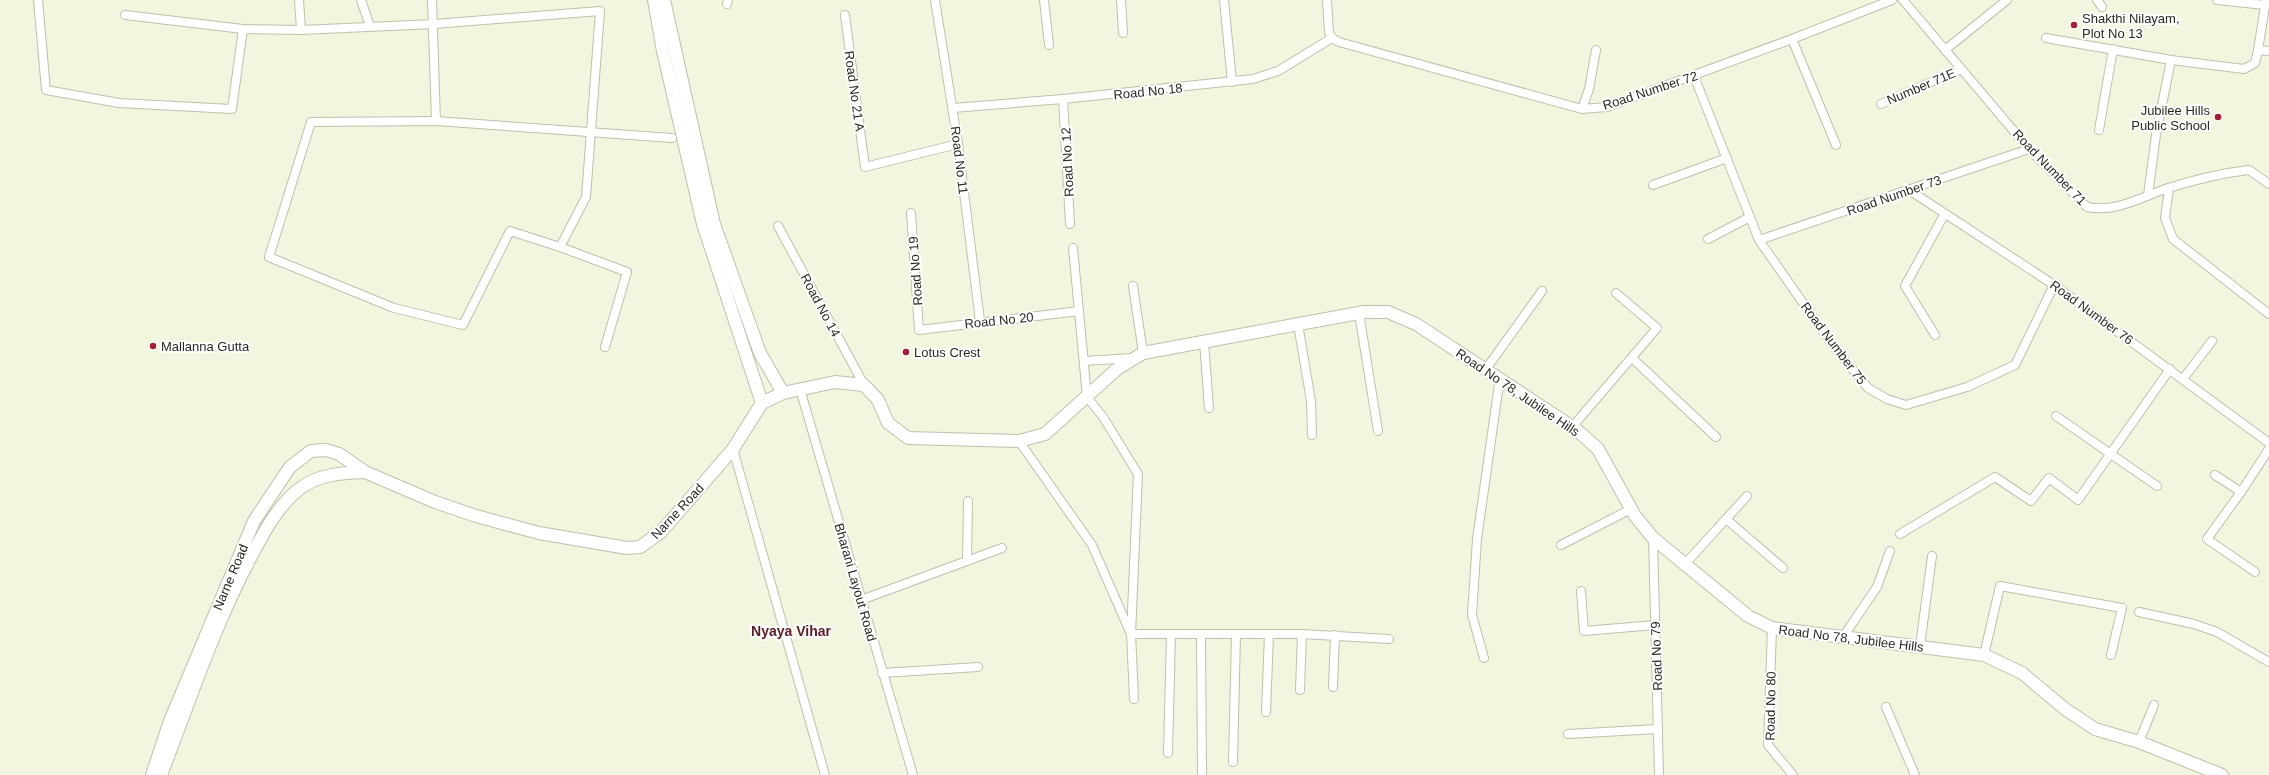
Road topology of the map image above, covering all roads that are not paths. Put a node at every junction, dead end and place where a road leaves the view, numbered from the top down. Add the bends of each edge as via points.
1 (38, 0) edge
2 (299, 0) edge
3 (361, 0) edge
4 (432, 0) edge
5 (654, 0) edge
6 (664, 0) edge
7 (936, 0) edge
8 (1044, 0) edge
9 (1121, 0) edge
10 (1224, 0) edge
11 (1327, 0) edge
12 (1892, 0) edge
13 (1903, 0) edge
14 (2007, 0) edge
15 (2217, 0) edge
16 (2266, 3) edge
17 (125, 15) dead end
18 (845, 15) dead end
19 (434, 24) junction
20 (370, 26) junction
21 (244, 29) junction
22 (300, 30) junction
23 (1123, 33) dead end
24 (1332, 38) junction
25 (2046, 38) dead end
26 (1792, 40) junction
27 (1049, 44) dead end
28 (2113, 49) junction
29 (1596, 50) dead end
30 (1945, 50) junction
31 (2258, 50) junction
32 (2269, 51) edge
33 (2171, 60) junction
34 (1961, 69) junction
35 (1694, 76) junction
36 (1232, 82) junction
37 (1063, 100) junction
38 (1882, 104) dead end
39 (953, 108) junction
40 (1582, 108) junction
41 (436, 121) junction
42 (2099, 130) dead end
43 (590, 132) junction
44 (672, 138) dead end
45 (958, 144) junction
46 (1836, 145) dead end
47 (2029, 149) junction
48 (1727, 158) junction
49 (2269, 184) edge
50 (1652, 186) dead end
51 (2169, 188) junction
52 (1909, 190) junction
53 (2148, 195) junction
54 (911, 213) dead end
55 (1944, 214) junction
56 (1750, 217) junction
57 (1070, 224) dead end
58 (778, 226) dead end
59 (1708, 239) dead end
60 (1759, 240) junction
61 (560, 248) junction
62 (1074, 248) dead end
63 (2054, 285) junction
64 (1133, 286) dead end
65 (1542, 291) dead end
66 (1616, 293) dead end
67 (1079, 311) junction
68 (1359, 312) junction
69 (2269, 314) edge
70 (980, 321) junction
71 (1298, 324) junction
72 (919, 330) joint
73 (1935, 335) dead end
74 (2212, 341) dead end
75 (1204, 342) junction
76 (605, 348) dead end
77 (1139, 355) junction
78 (1632, 358) junction
79 (1084, 361) junction
80 (1486, 369) junction
81 (2170, 369) junction
82 (1500, 377) junction
83 (2183, 378) junction
84 (864, 385) junction
85 (800, 390) junction
86 (783, 393) junction
87 (1087, 397) junction
88 (762, 403) junction
89 (1209, 408) dead end
90 (2056, 416) dead end
91 (1573, 426) junction
92 (1378, 431) dead end
93 (1312, 435) dead end
94 (1716, 437) dead end
95 (1019, 441) junction
96 (2269, 443) edge
97 (732, 449) junction
98 (2269, 449) edge
99 (2109, 454) junction
100 (365, 472) junction
101 (2214, 475) dead end
102 (2157, 486) dead end
103 (2241, 492) junction
104 (1747, 496) dead end
105 (968, 500) dead end
106 (1631, 509) junction
107 (1726, 519) junction
108 (1900, 534) dead end
109 (1653, 538) junction
110 (1561, 545) dead end
111 (1002, 548) dead end
112 (1890, 550) dead end
113 (1932, 556) dead end
114 (967, 560) junction
115 (1685, 564) junction
116 (1783, 568) dead end
117 (2255, 572) dead end
118 (1581, 592) dead end
119 (861, 600) junction
120 (2139, 612) dead end
121 (1655, 625) junction
122 (1772, 628) junction
123 (1131, 634) junction
124 (1170, 634) junction
125 (1236, 634) junction
126 (1269, 634) junction
127 (1302, 634) junction
128 (1201, 635) junction
129 (1335, 635) junction
130 (1843, 637) junction
131 (1389, 639) dead end
132 (1920, 646) junction
133 (2111, 654) dead end
134 (1984, 655) junction
135 (1484, 658) dead end
136 (2269, 662) edge
137 (978, 667) dead end
138 (882, 673) junction
139 (1333, 687) dead end
140 (1300, 690) dead end
141 (1134, 699) dead end
142 (2154, 704) dead end
143 (1886, 707) dead end
144 (1266, 712) dead end
145 (1658, 729) junction
146 (1568, 734) dead end
147 (2139, 742) junction
148 (1168, 753) dead end
149 (1233, 762) dead end
150 (1202, 774) dead end
151 (152, 775) edge
152 (162, 775) edge
153 (825, 775) edge
154 (913, 775) edge
155 (1659, 775) edge
156 (1793, 775) edge
157 (1915, 775) edge
158 (2222, 775) edge

1 - 21 street via 46,90 119,103 232,109
2 - 22 street
3 - 20 street
4 - 19 street
5 - 88 main road via 663,51 703,224
6 - 86 main road via 714,224 760,353
7 - 39 street, Road No 11
8 - 27 street
9 - 23 street
10 - 36 street
11 - 24 street
12 - 26 street, Road Number 72
13 - 30 street, Road Number 71
14 - 30 street
15 - 16 street
16 - 31 street
17 - 21 street
18 - 45 street, Road No 21 A via 865,167
19 - 20 street
19 - 41 street
19 - 43 street via 600,11
20 - 22 street
21 - 22 street
24 - 36 street, Road No 18 via 1278,71
24 - 40 street, Road Number 72
25 - 28 street
26 - 35 street, Road Number 72
26 - 46 street
28 - 33 street
28 - 42 street
29 - 40 street
30 - 34 street, Road Number 71
31 - 32 street
31 - 33 street via 2255,63 2244,70
33 - 53 street via 2156,135
34 - 38 street, Number 71E
34 - 47 street, Road Number 71
35 - 40 street, Road Number 72 via 1607,107
35 - 48 street, Road Number 75
36 - 37 street, Road No 18
37 - 39 street, Road No 18
37 - 57 street, Road No 12
39 - 45 street, Road No 11
41 - 43 street
41 - 61 street via 311,122 269,257 394,308 463,325 510,231
43 - 44 street
43 - 61 street via 586,197
45 - 70 street, Road No 11
47 - 52 street, Road Number 73
47 - 53 street, Road Number 71 via 2087,207 2099,210 2111,208
48 - 50 street
48 - 56 street, Road Number 75
49 - 51 street, Road Number 71 via 2249,170 2228,172
51 - 53 street, Road Number 71
51 - 69 street via 2165,218 2173,239
52 - 55 street, Road Number 76
52 - 60 street, Road Number 73
54 - 72 street, Road No 19
55 - 63 street, Road Number 76
55 - 73 street via 1905,286
56 - 59 street
56 - 60 street, Road Number 75
58 - 84 street, Road No 14
60 - 63 street, Road Number 75 via 1831,343 1868,388 1886,399 1906,405 1968,386 2015,365
61 - 76 street via 627,272
62 - 67 street
63 - 81 street, Road Number 76
64 - 77 street
65 - 80 street
66 - 78 street via 1657,328
67 - 70 street, Road No 20
67 - 79 street
68 - 71 main road, Road No 78, Jubilee Hills
68 - 80 main road, Road No 78, Jubilee Hills via 1388,312 1416,324
68 - 92 street
70 - 72 street, Road No 20
71 - 75 main road, Road No 78, Jubilee Hills
71 - 93 street via 1311,400
74 - 83 street
75 - 77 main road, Road No 78, Jubilee Hills
75 - 89 street
77 - 79 street
77 - 87 main road, Road No 78, Jubilee Hills via 1117,369
78 - 91 street
78 - 94 street
79 - 87 street
80 - 82 main road, Road No 78, Jubilee Hills
81 - 83 street, Road Number 76
81 - 99 street
82 - 91 main road, Road No 78, Jubilee Hills
82 - 135 street via 1477,539 1473,607 1475,630
83 - 96 street, Road Number 76
84 - 85 main road via 835,382
84 - 95 main road, Road No 78, Jubilee Hills via 878,400 888,423 908,438
85 - 86 main road
85 - 119 street, Bharani Layout Road
86 - 88 main road
87 - 95 main road, Road No 78, Jubilee Hills via 1045,434
87 - 123 street via 1103,417 1138,474
88 - 97 main road, Narne Road
90 - 99 street
91 - 106 main road, Road No 78, Jubilee Hills via 1598,449
95 - 123 street via 1092,545
97 - 100 main road, Narne Road via 661,532 640,547 627,548 539,533 476,516 435,502
97 - 153 street
98 - 103 street
99 - 102 street
99 - 108 street via 2078,500 2049,478 2032,502 1995,477
100 - 151 main road, Narne Road via 339,454 326,450 312,451 290,468 271,494 254,521 228,579 170,721
100 - 152 main road, Narne Road via 338,473 314,480 299,489 275,514 236,583
101 - 103 street
103 - 117 street via 2206,539
104 - 107 street
105 - 114 street
106 - 109 main road, Road No 78, Jubilee Hills
106 - 110 street
107 - 115 street
107 - 116 street
109 - 115 main road, Road No 78, Jubilee Hills
109 - 121 street, Road No 79
111 - 114 street
112 - 130 street via 1877,587
113 - 132 street
114 - 119 street
115 - 122 main road, Road No 78, Jubilee Hills via 1748,616
118 - 121 street via 1584,631
119 - 138 street, Bharani Layout Road
120 - 136 street via 2194,624 2217,632
121 - 145 street, Road No 79
122 - 130 main road, Road No 78, Jubilee Hills
122 - 156 street, Road No 80 via 1768,745
123 - 124 street
123 - 141 street
124 - 128 street
124 - 148 street
125 - 126 street
125 - 128 street
125 - 149 street
126 - 127 street
126 - 144 street
127 - 129 street
127 - 140 street
128 - 150 street
129 - 131 street
129 - 139 street
130 - 132 main road, Road No 78, Jubilee Hills
132 - 134 main road, Road No 78, Jubilee Hills
133 - 134 street via 2122,608 2000,586
134 - 147 main road, Road No 78, Jubilee Hills via 2022,672 2065,709 2095,729
137 - 138 street
138 - 154 street, Bharani Layout Road
142 - 147 street
143 - 157 street
145 - 146 street
145 - 155 street, Road No 79
147 - 158 main road, Road No 78, Jubilee Hills

